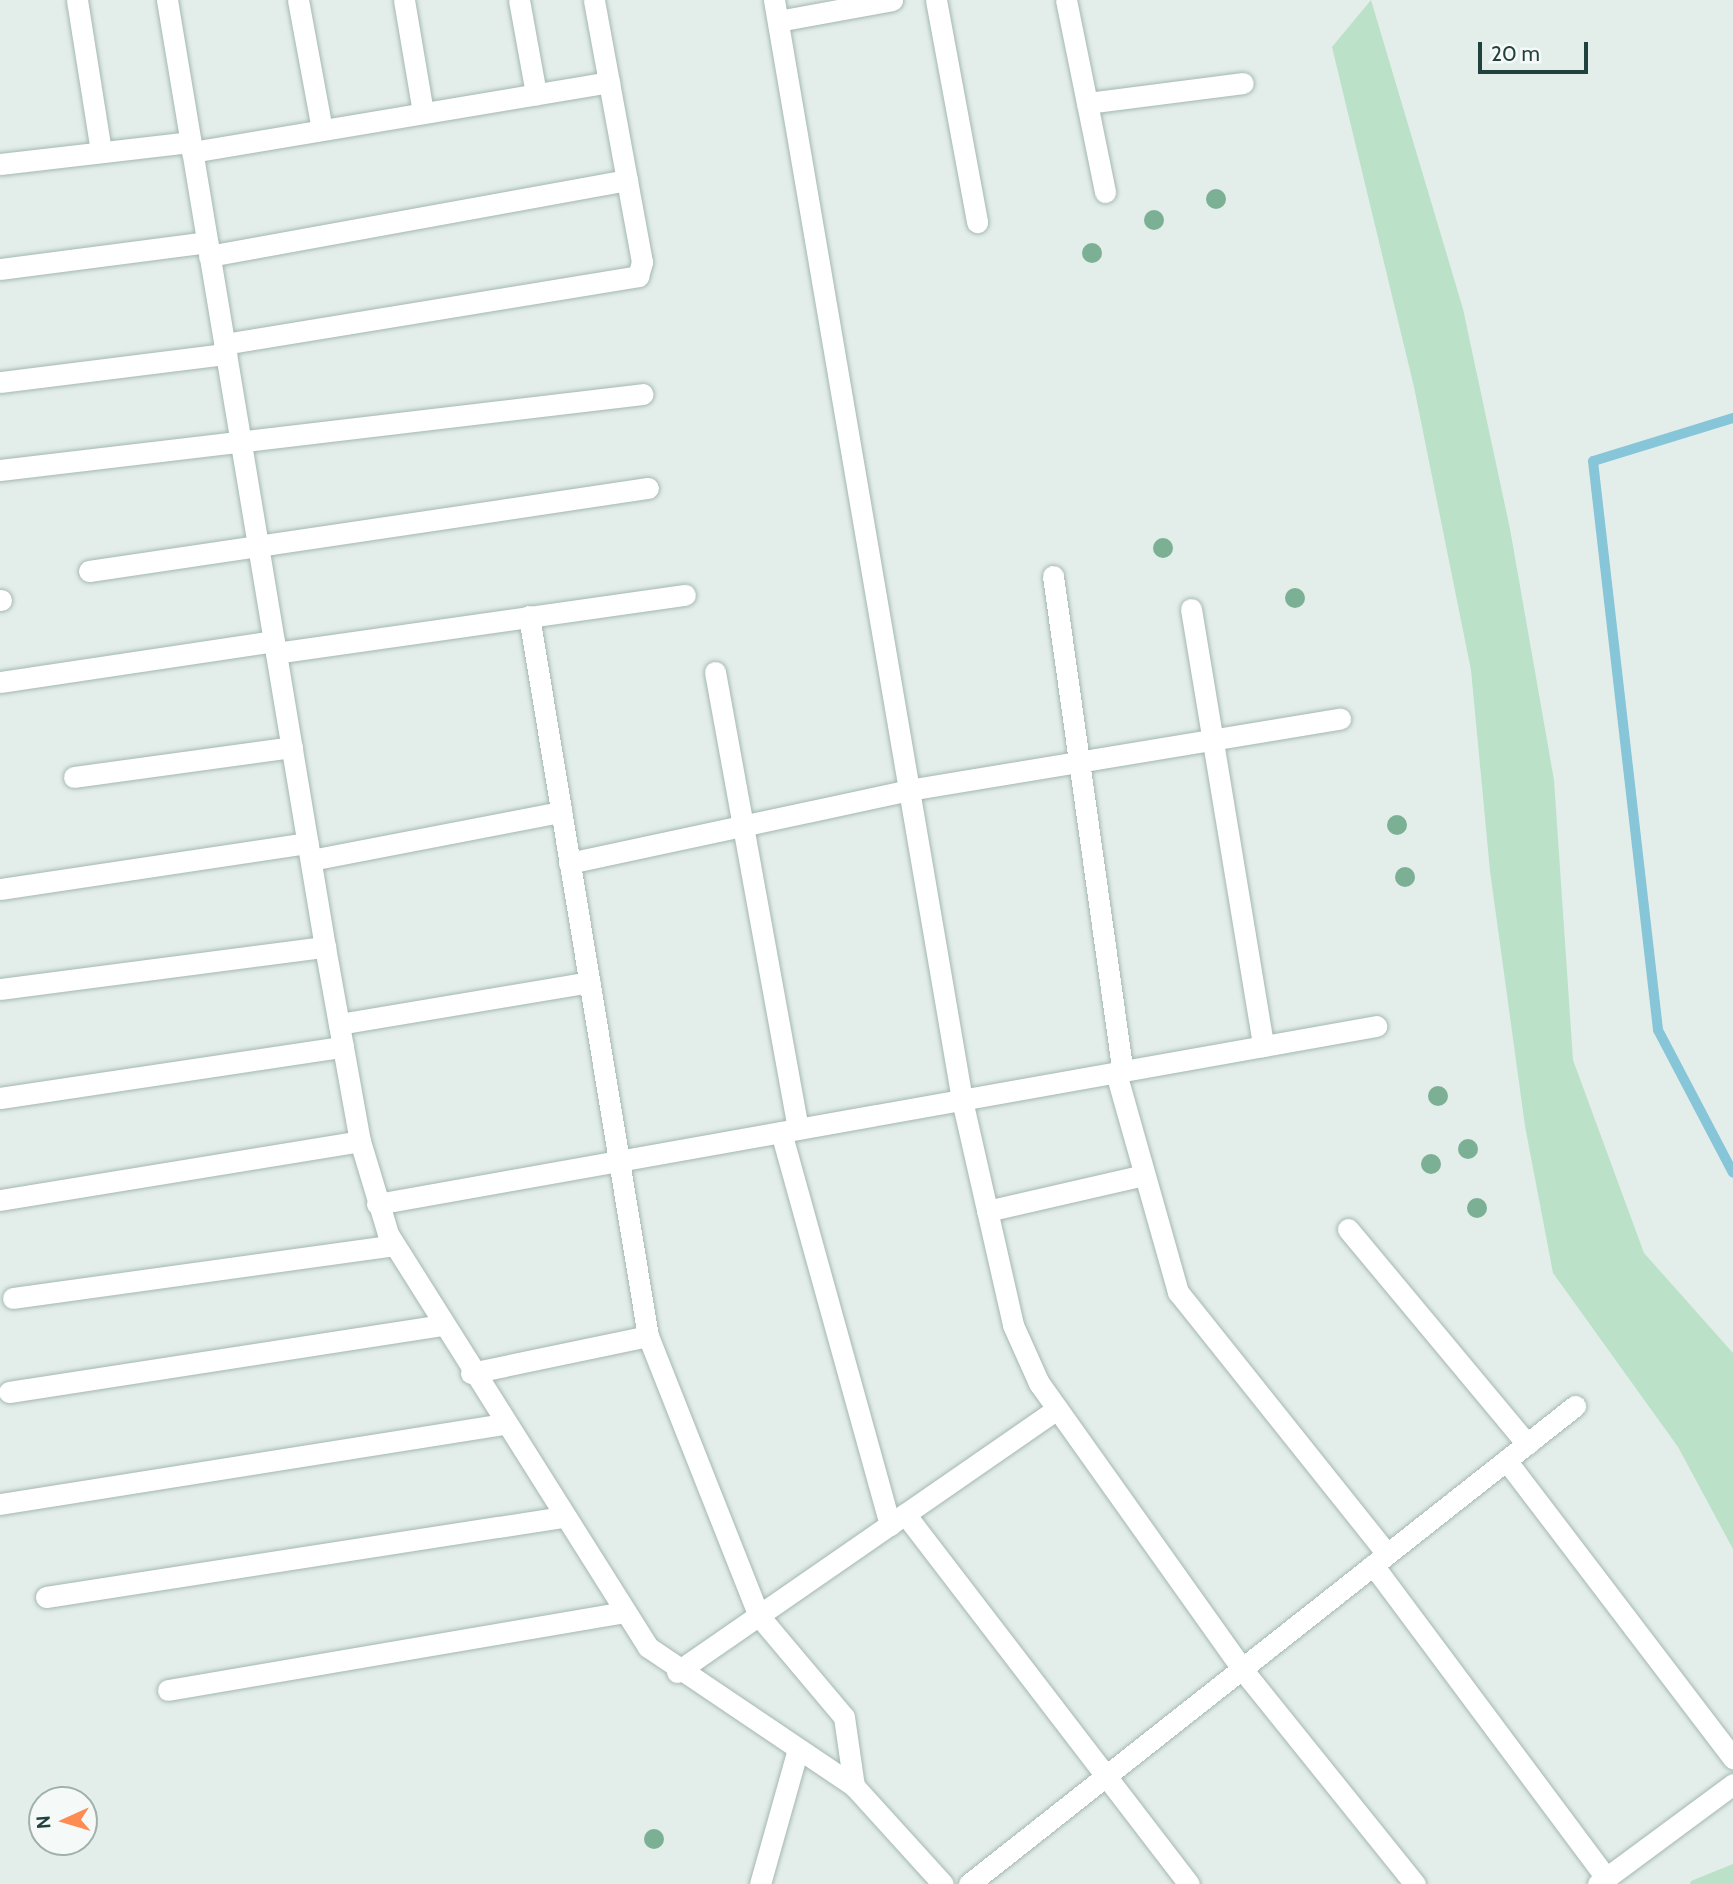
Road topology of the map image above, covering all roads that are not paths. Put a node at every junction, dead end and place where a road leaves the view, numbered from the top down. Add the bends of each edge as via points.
1 (77, 0) edge
2 (167, 0) edge
3 (298, 0) edge
4 (404, 0) edge
5 (520, 0) edge
6 (594, 0) edge
7 (892, 0) edge
8 (936, 0) edge
9 (1066, 0) edge
10 (776, 10) edge
11 (609, 82) junction
12 (1243, 83) dead end
13 (536, 94) junction
14 (1087, 103) junction
15 (423, 112) junction
16 (322, 130) junction
17 (191, 147) junction
18 (100, 152) junction
19 (0, 164) edge
20 (627, 180) junction
21 (1105, 192) dead end
22 (977, 222) dead end
23 (208, 249) junction
24 (0, 269) edge
25 (225, 349) junction
26 (0, 382) edge
27 (643, 394) dead end
28 (242, 446) junction
29 (0, 470) edge
30 (648, 488) dead end
31 (259, 548) junction
32 (89, 571) dead end
33 (1053, 576) dead end
34 (685, 595) dead end
35 (1191, 609) dead end
36 (529, 617) junction
37 (275, 647) junction
38 (715, 672) dead end
39 (0, 682) edge
40 (1340, 719) dead end
41 (1212, 741) junction
42 (292, 747) junction
43 (1079, 762) junction
44 (74, 777) dead end
45 (909, 790) junction
46 (561, 812) junction
47 (741, 824) junction
48 (310, 851) junction
49 (569, 863) junction
50 (0, 889) edge
51 (325, 947) junction
52 (589, 982) junction
53 (0, 989) edge
54 (339, 1024) junction
55 (1376, 1026) dead end
56 (1263, 1046) junction
57 (343, 1047) junction
58 (1120, 1072) junction
59 (0, 1098) edge
60 (962, 1100) junction
61 (790, 1131) junction
62 (360, 1141) junction
63 (619, 1161) junction
64 (1144, 1175) junction
65 (0, 1200) edge
66 (377, 1204) junction
67 (987, 1211) junction
68 (1348, 1229) dead end
69 (393, 1245) junction
70 (13, 1298) dead end
71 (440, 1325) junction
72 (649, 1336) junction
73 (471, 1373) junction
74 (9, 1392) dead end
75 (1575, 1406) dead end
76 (1057, 1409) junction
77 (503, 1424) junction
78 (1527, 1444) junction
79 (1506, 1460) junction
80 (0, 1504) edge
81 (562, 1517) junction
82 (897, 1520) junction
83 (1380, 1560) junction
84 (46, 1597) dead end
85 (622, 1612) junction
86 (759, 1616) junction
87 (1242, 1669) junction
88 (677, 1672) junction
89 (168, 1689) dead end
90 (798, 1749) junction
91 (1733, 1758) edge
92 (1108, 1775) junction
93 (1733, 1784) edge
94 (853, 1786) junction
95 (1602, 1881) edge
96 (760, 1884) edge
97 (943, 1884) edge
98 (969, 1884) edge
99 (1189, 1884) edge
100 (1415, 1884) edge

1 - 18 street
2 - 17 street
3 - 16 street
4 - 15 street
5 - 13 street
6 - 11 street
7 - 10 street
8 - 22 street
9 - 14 street
10 - 45 street
11 - 13 street
11 - 20 street
12 - 14 street
13 - 15 street
14 - 21 street
15 - 16 street
16 - 17 street
17 - 18 street
17 - 23 street
18 - 19 street
20 - 23 street
20 - 25 street via 642,262 638,276 625,282
23 - 24 street
23 - 25 street
25 - 26 street
25 - 28 street
27 - 28 street
28 - 29 street
28 - 31 street
30 - 31 street
31 - 32 street
31 - 37 street
33 - 43 street
34 - 36 street
35 - 41 street
36 - 37 street
36 - 46 street
37 - 39 street
37 - 42 street
38 - 47 street
40 - 41 street
41 - 43 street
41 - 56 street
42 - 44 street
42 - 48 street
43 - 45 street
43 - 58 street
45 - 47 street
45 - 60 street
46 - 48 street
46 - 49 street
47 - 49 street
47 - 61 street
48 - 50 street
48 - 51 street
49 - 52 street
51 - 53 street
51 - 54 street
52 - 54 street
52 - 63 street
54 - 57 street
55 - 56 street
56 - 58 street
57 - 59 street
57 - 62 street
58 - 60 street
58 - 64 street
60 - 61 street
60 - 67 street
61 - 63 street
61 - 82 street
62 - 65 street
62 - 66 street
63 - 66 street
63 - 72 street
64 - 67 street
64 - 83 street via 1178,1292
66 - 69 street
67 - 76 street via 1013,1325
68 - 78 street
69 - 70 street
69 - 71 street
71 - 73 street
71 - 74 street
72 - 73 street
72 - 86 street
73 - 77 street
75 - 78 street
76 - 82 street
76 - 87 street
77 - 80 street
77 - 81 street
78 - 79 street
79 - 83 street
79 - 91 street
81 - 84 street
81 - 85 street
82 - 86 street
82 - 92 street
83 - 87 street
83 - 95 street
85 - 88 street
85 - 89 street
86 - 88 street
86 - 94 street via 836,1700 851,1738
87 - 92 street
87 - 100 street
88 - 90 street
90 - 94 street
90 - 96 street
92 - 98 street
92 - 99 street
93 - 95 street
94 - 97 street

